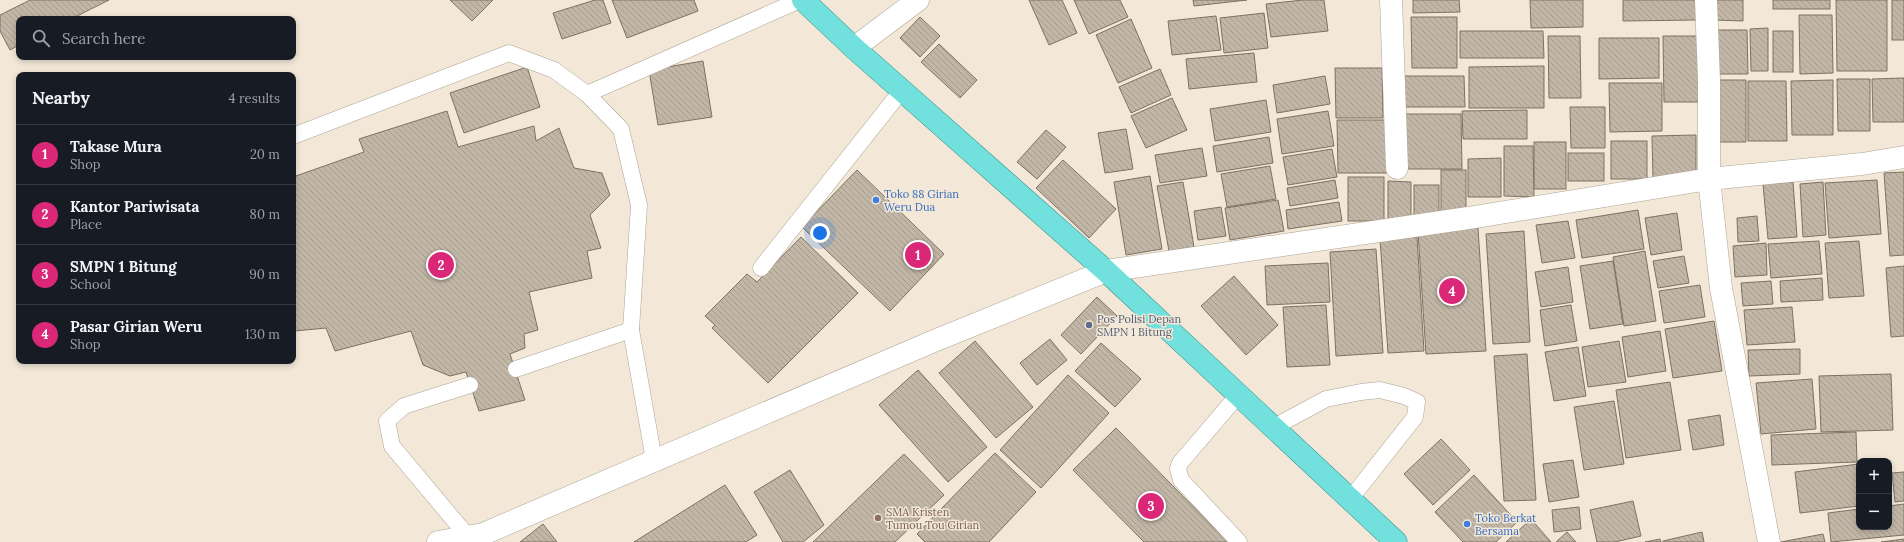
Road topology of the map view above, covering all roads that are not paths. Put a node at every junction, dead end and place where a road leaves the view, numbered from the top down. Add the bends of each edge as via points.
1 (801, 0) edge
2 (918, 0) edge
3 (1391, 0) edge
4 (1706, 0) edge
5 (854, 48) junction
6 (902, 90) junction
7 (587, 94) junction
8 (296, 135) edge
9 (1904, 157) edge
10 (1397, 168) dead end
11 (1709, 179) junction
12 (761, 268) dead end
13 (1106, 271) junction
14 (631, 330) junction
15 (516, 369) dead end
16 (470, 386) dead end
17 (1239, 394) junction
18 (1274, 427) junction
19 (654, 460) junction
20 (1351, 498) junction
21 (481, 538) edge
22 (438, 542) edge
23 (1239, 542) edge
24 (1396, 542) edge
25 (1769, 542) edge

1 - 5 highway
1 - 7 lane
2 - 5 street
3 - 10 street
4 - 11 street
5 - 6 highway
6 - 12 lane
6 - 13 highway
7 - 8 lane via 554,70 509,53
7 - 14 lane via 621,129 639,204
9 - 11 street via 1862,164
11 - 13 street via 1475,218
11 - 25 street via 1721,288
13 - 17 highway
13 - 19 street
14 - 15 lane
14 - 19 lane
16 - 21 lane via 404,406 387,421 392,446
17 - 18 highway
17 - 23 lane via 1180,463 1178,469 1185,485
18 - 20 highway
18 - 20 lane via 1326,399 1361,392 1380,390 1417,402 1415,417
19 - 21 street
20 - 24 highway
21 - 22 street

